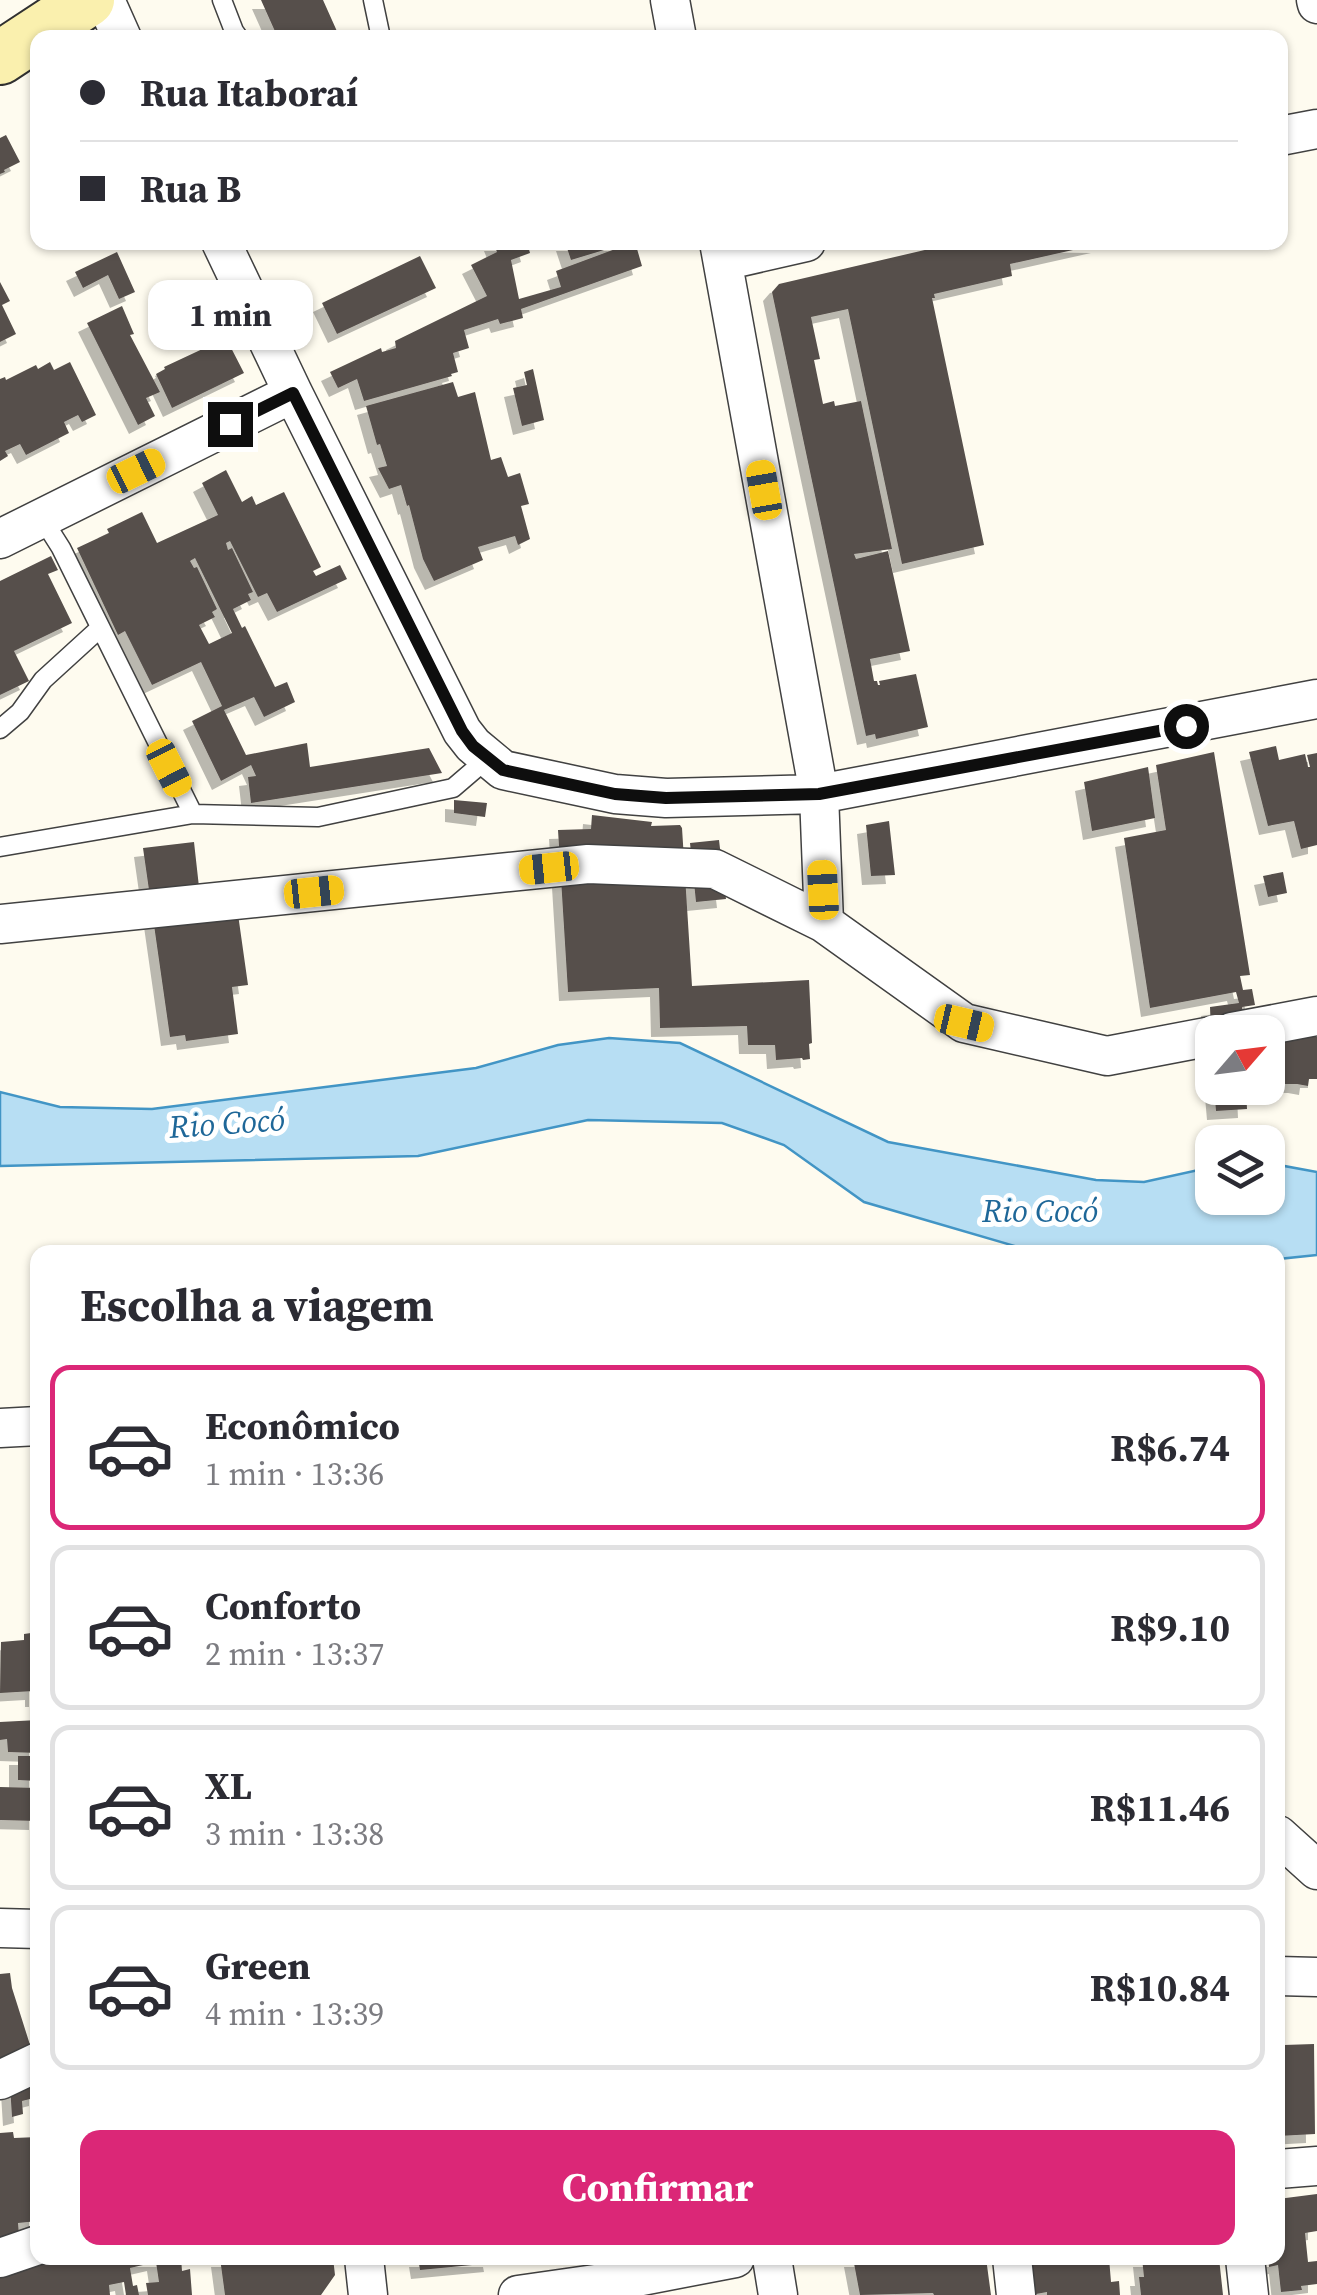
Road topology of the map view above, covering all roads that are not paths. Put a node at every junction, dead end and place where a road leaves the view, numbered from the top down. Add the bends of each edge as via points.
1 (88, 0) edge
2 (104, 0) edge
3 (222, 0) edge
4 (373, 0) edge
5 (670, 0) edge
6 (42, 30) edge
7 (118, 30) edge
8 (231, 30) edge
9 (379, 30) edge
10 (676, 30) edge
11 (30, 38) edge
12 (0, 58) edge
13 (1317, 129) edge
14 (1288, 134) edge
15 (225, 250) edge
16 (721, 252) edge
17 (293, 393) junction
18 (42, 518) junction
19 (0, 539) edge
20 (100, 628) junction
21 (1317, 699) edge
22 (0, 730) edge
23 (488, 758) junction
24 (819, 794) junction
25 (193, 814) junction
26 (0, 847) edge
27 (824, 923) junction
28 (0, 924) edge
29 (1317, 1016) edge
30 (1285, 1022) edge
31 (1195, 1039) edge
32 (30, 1426) edge
33 (0, 1428) edge
34 (1285, 1841) edge
35 (1317, 1870) edge
36 (0, 1928) edge
37 (30, 1930) edge
38 (1285, 1976) edge
39 (1317, 1977) edge
40 (30, 2066) edge
41 (0, 2080) edge
42 (1317, 2166) edge
43 (1285, 2168) edge
44 (30, 2248) edge
45 (0, 2258) edge
46 (365, 2265) edge
47 (708, 2265) edge
48 (773, 2265) edge
49 (1013, 2265) edge
50 (1246, 2265) edge
51 (617, 2288) edge
52 (368, 2295) edge
53 (518, 2295) edge
54 (778, 2295) edge
55 (1016, 2295) edge
56 (1249, 2295) edge

1 - 6 main road
2 - 7 street
3 - 8 lane
4 - 9 lane
5 - 10 street
11 - 12 main road
13 - 14 street
15 - 17 street
16 - 24 street
17 - 18 street
17 - 23 street via 462,731
18 - 19 street
18 - 20 lane
20 - 22 lane
20 - 25 lane
21 - 24 street
23 - 24 street via 503,770 615,794
23 - 25 lane via 453,788 318,817
24 - 27 street
25 - 26 lane
27 - 28 street via 715,869 588,864
27 - 31 street via 964,1023 1107,1056
29 - 30 street
32 - 33 street
34 - 35 street
36 - 37 street
38 - 39 street
40 - 41 street
42 - 43 street
44 - 45 street
46 - 52 street
47 - 51 street
48 - 54 street
49 - 55 street
50 - 56 street
51 - 53 street

